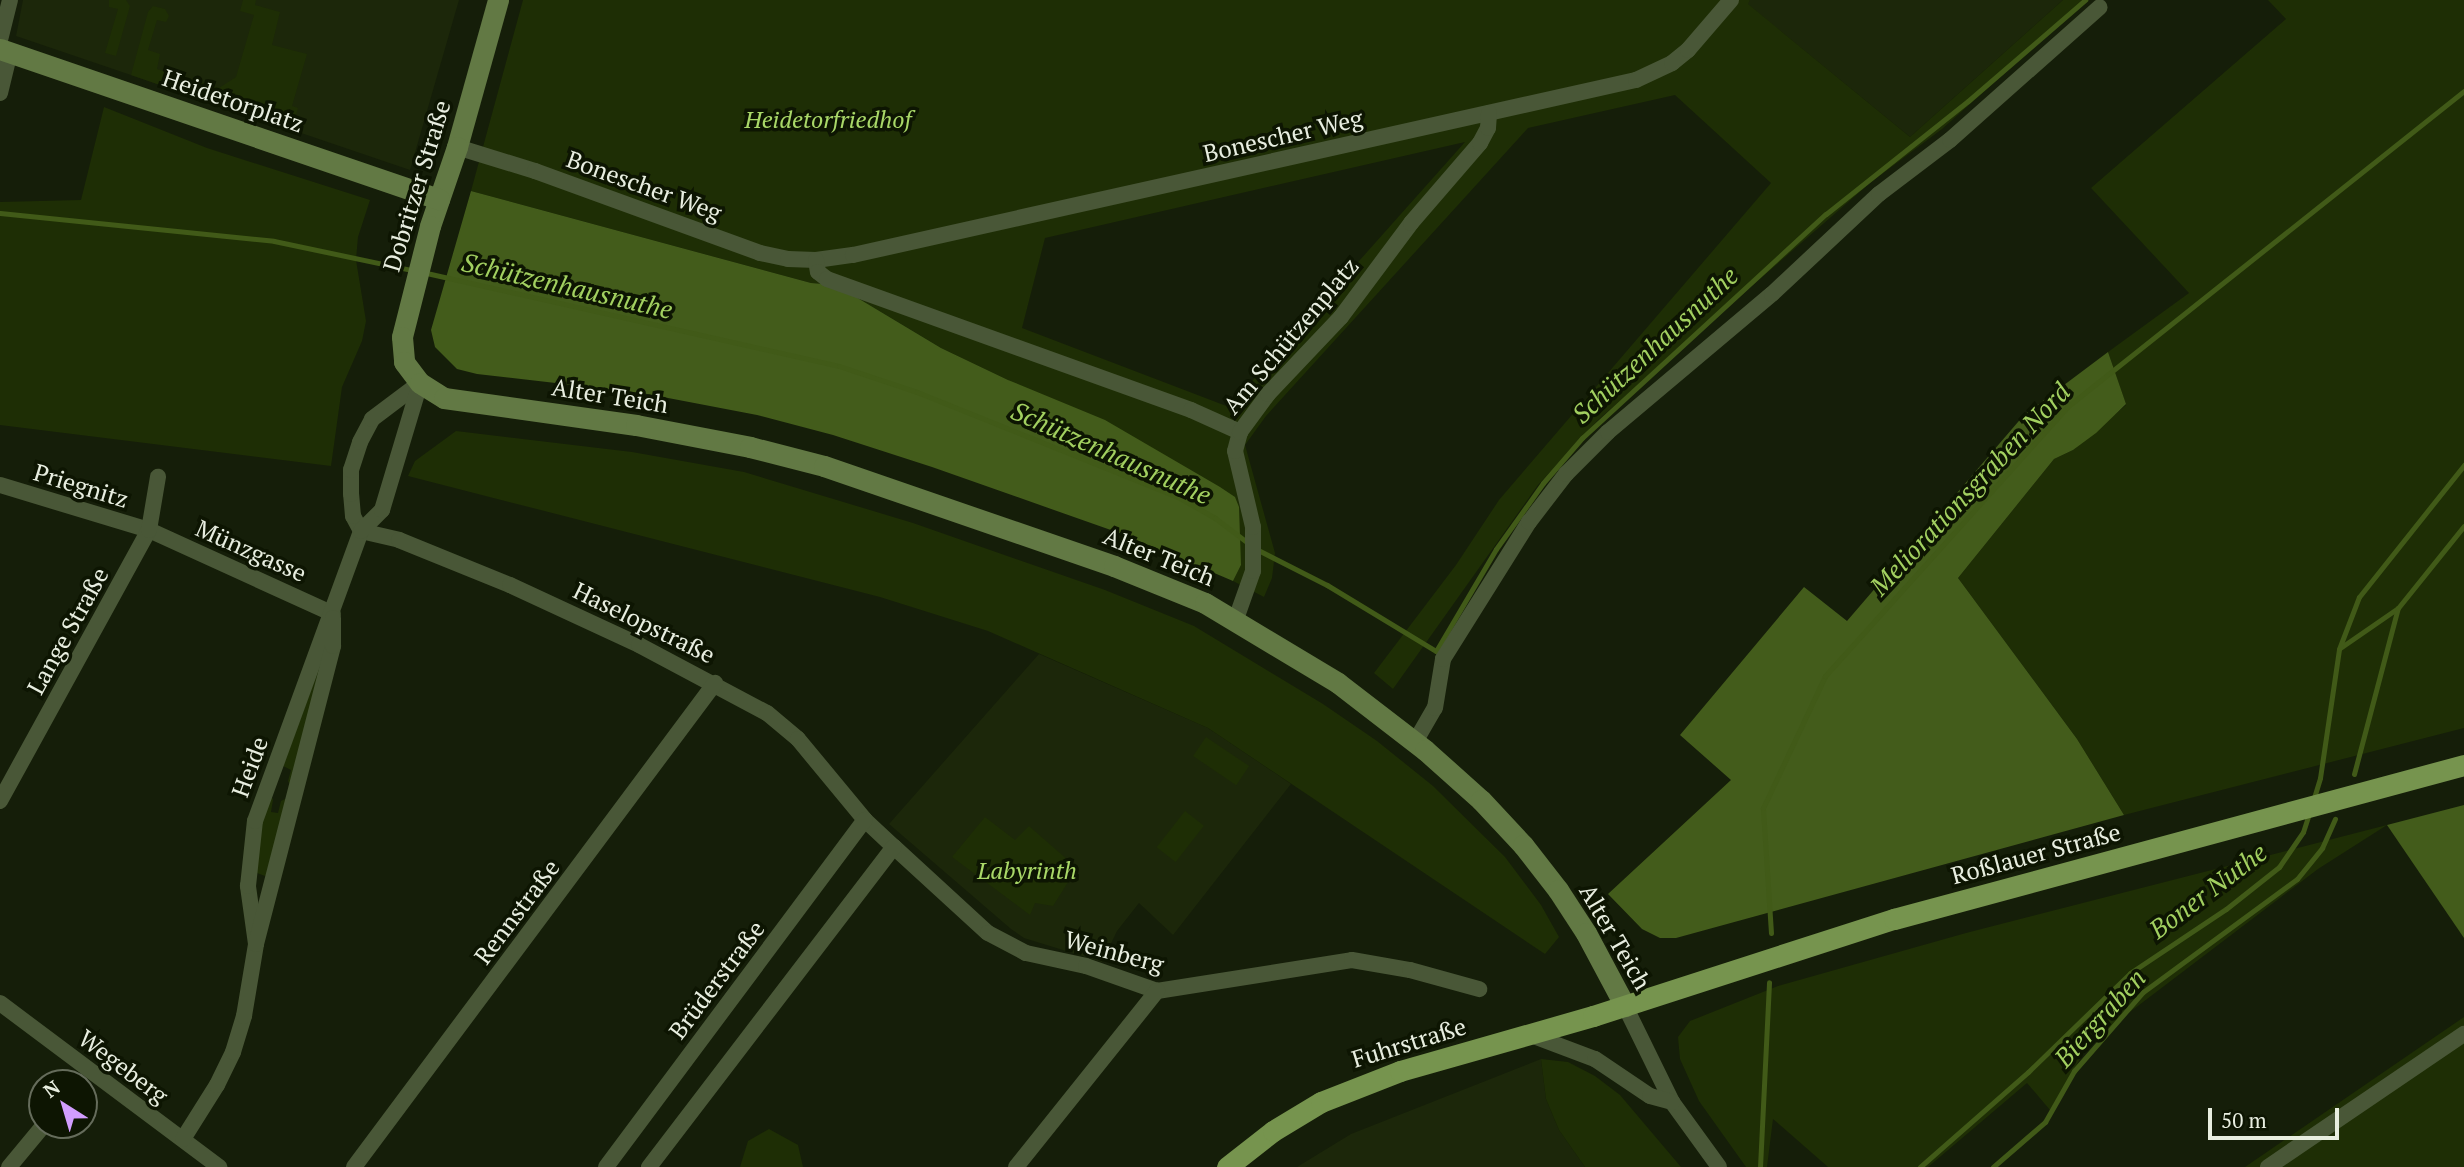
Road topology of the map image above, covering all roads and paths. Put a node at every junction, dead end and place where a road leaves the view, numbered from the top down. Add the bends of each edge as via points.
1 (10, 0) edge
2 (498, 0) edge
3 (1731, 0) edge
4 (2100, 7) dead end
5 (3, 47) edge
6 (0, 93) edge
7 (1489, 113) junction
8 (457, 147) junction
9 (439, 199) junction
10 (816, 260) junction
11 (420, 383) junction
12 (1240, 432) junction
13 (158, 477) dead end
14 (0, 485) edge
15 (149, 530) junction
16 (361, 531) junction
17 (333, 614) junction
18 (1236, 620) junction
19 (715, 683) junction
20 (1415, 741) junction
21 (2464, 765) edge
22 (0, 801) edge
23 (865, 820) junction
24 (894, 847) junction
25 (256, 944) junction
26 (1479, 989) dead end
27 (1157, 991) junction
28 (0, 1003) edge
29 (1625, 1006) junction
30 (2464, 1034) edge
31 (1531, 1035) junction
32 (75, 1069) edge
33 (98, 1086) edge
34 (1672, 1102) junction
35 (32, 1139) edge
36 (183, 1139) junction
37 (9, 1167) edge
38 (219, 1167) edge
39 (354, 1167) edge
40 (607, 1167) edge
41 (649, 1167) edge
42 (1016, 1167) edge
43 (1227, 1167) edge
44 (1719, 1167) edge
45 (2268, 1167) edge

1 - 5 street
2 - 8 main road, Dobritzer Straße
3 - 7 street, Bonescher Weg via 1688,50 1655,73
4 - 20 street via 1950,140 1879,194 1566,474 1529,522 1443,659 1435,708
5 - 6 street
5 - 9 main road, Heidetorplatz
7 - 10 street, Bonescher Weg
7 - 12 street, Am Schützenplatz via 1480,143 1411,223 1341,317 1268,394
8 - 9 main road, Dobritzer Straße
8 - 10 street, Bonescher Weg via 760,253
9 - 11 main road, Dobritzer Straße via 401,348 410,373
10 - 12 street via 818,272 827,279 1191,410
11 - 16 street, Heide via 382,510
11 - 16 street via 372,419 360,442 351,470 351,494
11 - 18 main road, Alter Teich via 444,398 636,425 824,466 1126,570
12 - 18 street, Am Schützenplatz via 1235,451 1253,527 1253,559 1251,580
13 - 15 street, Lange Straße
14 - 15 street, Priegnitz
15 - 17 street, Münzgasse
15 - 22 street, Lange Straße
16 - 17 street, Heide
16 - 19 street, Haselopstraße via 399,540 510,585
17 - 25 street, Heide via 333,646
17 - 25 street, Heide via 322,633 255,821 248,886
18 - 20 main road, Alter Teich via 1338,682
19 - 23 street, Haselopstraße via 784,726
19 - 39 street, Rennstraße
20 - 29 main road, Alter Teich via 1491,810 1541,866 1586,933
21 - 29 main road, Roßlauer Straße via 1881,923
23 - 24 street, Weinberg
23 - 40 street, Brüderstraße
24 - 27 street, Weinberg via 988,933 1026,953 1086,966
24 - 41 street
25 - 36 street, Heide via 233,1052
26 - 27 street, Weinberg via 1352,960
27 - 42 street
28 - 32 street, Wegeberg
29 - 31 main road, Fuhrstraße
29 - 34 street, Alter Teich
30 - 45 street
31 - 34 street via 1595,1059 1650,1096
31 - 43 main road, Fuhrstraße via 1346,1090 1273,1130
33 - 36 street, Wegeberg
34 - 44 street, Alter Teich
35 - 37 street
36 - 38 street, Wegeberg

